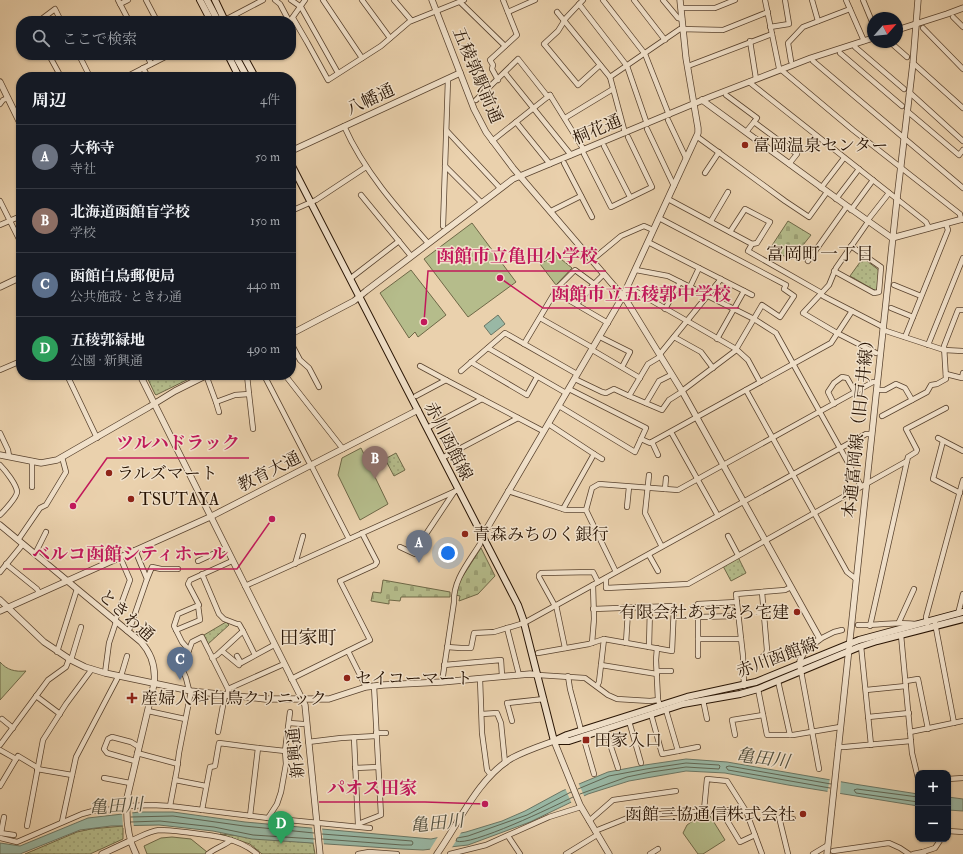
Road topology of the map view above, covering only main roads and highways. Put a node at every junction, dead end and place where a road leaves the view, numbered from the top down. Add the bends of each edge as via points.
1 (200, 0) edge
2 (207, 0) edge
3 (215, 0) edge
4 (208, 16) edge
5 (219, 16) edge
6 (221, 16) edge
7 (230, 60) edge
8 (238, 60) edge
9 (246, 60) edge
10 (236, 72) edge
11 (244, 72) edge
12 (252, 72) edge
13 (296, 174) edge
14 (960, 613) edge
15 (963, 621) edge
16 (935, 623) junction
17 (927, 625) junction
18 (800, 668) junction
19 (582, 733) junction

1 - 4 main road
2 - 5 main road
3 - 6 main road
7 - 10 main road
8 - 11 main road
9 - 12 main road
13 - 19 main road, 赤川函館線 via 457,491 518,605 554,741 567,735
14 - 16 main road, 赤川函館線
15 - 16 main road, 赤川函館線
16 - 17 main road, 赤川函館線
17 - 18 main road, 赤川函館線
17 - 18 main road, 赤川函館線 via 916,624 848,644
18 - 19 main road, 赤川函館線 via 744,686 659,702
18 - 19 main road, 赤川函館線 via 758,689 683,704 605,729

